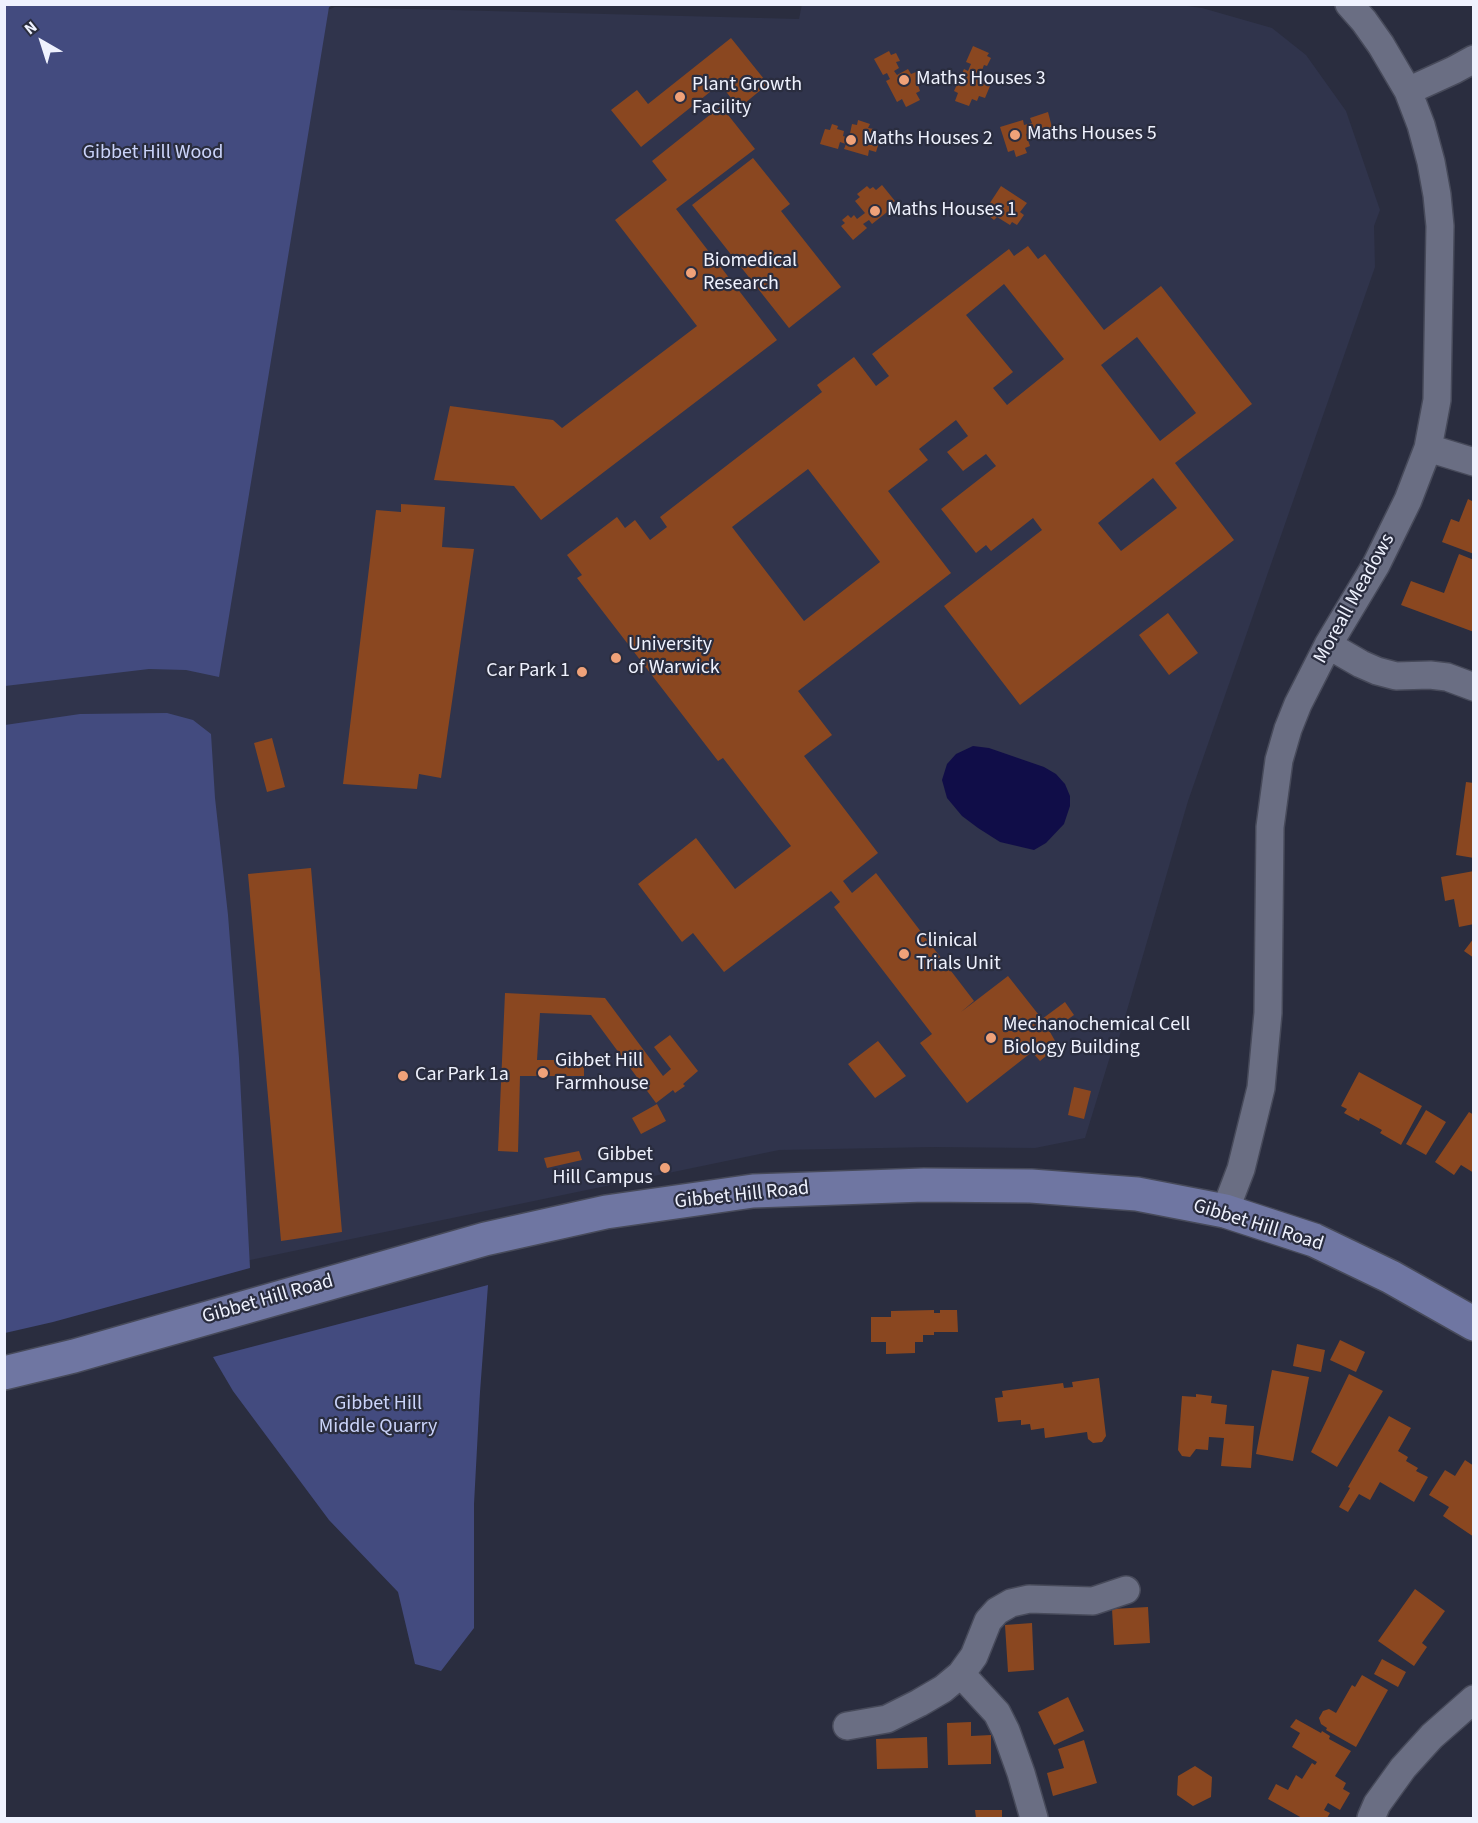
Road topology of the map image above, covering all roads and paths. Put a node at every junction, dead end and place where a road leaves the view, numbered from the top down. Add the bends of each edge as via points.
1 (1349, 4) edge
2 (1473, 59) edge
3 (1408, 91) junction
4 (1428, 448) junction
5 (1473, 462) edge
6 (1328, 645) junction
7 (1473, 687) edge
8 (1225, 1211) junction
9 (1473, 1324) edge
10 (4, 1373) edge
11 (1126, 1590) dead end
12 (961, 1674) junction
13 (1473, 1698) edge
14 (847, 1726) dead end
15 (1034, 1818) edge
16 (1371, 1818) edge

1 - 3 street, Moreall Meadows via 1381,45
2 - 3 street
3 - 4 street, Moreall Meadows via 1431,162 1440,226 1437,400
4 - 5 street
4 - 6 street, Moreall Meadows via 1376,565
6 - 7 street via 1377,671 1396,676 1447,677
6 - 8 street, Moreall Meadows via 1298,704 1279,760 1270,827 1268,1012 1261,1088 1241,1169
8 - 9 street, Gibbet Hill Road via 1314,1240 1391,1277
8 - 10 street, Gibbet Hill Road via 1137,1194 1030,1186 753,1191 606,1212 485,1239
11 - 12 street via 1093,1601 1029,1599 1011,1603 988,1621 974,1656
12 - 14 street via 920,1703 887,1719
12 - 15 street via 997,1713
13 - 16 street via 1402,1768

